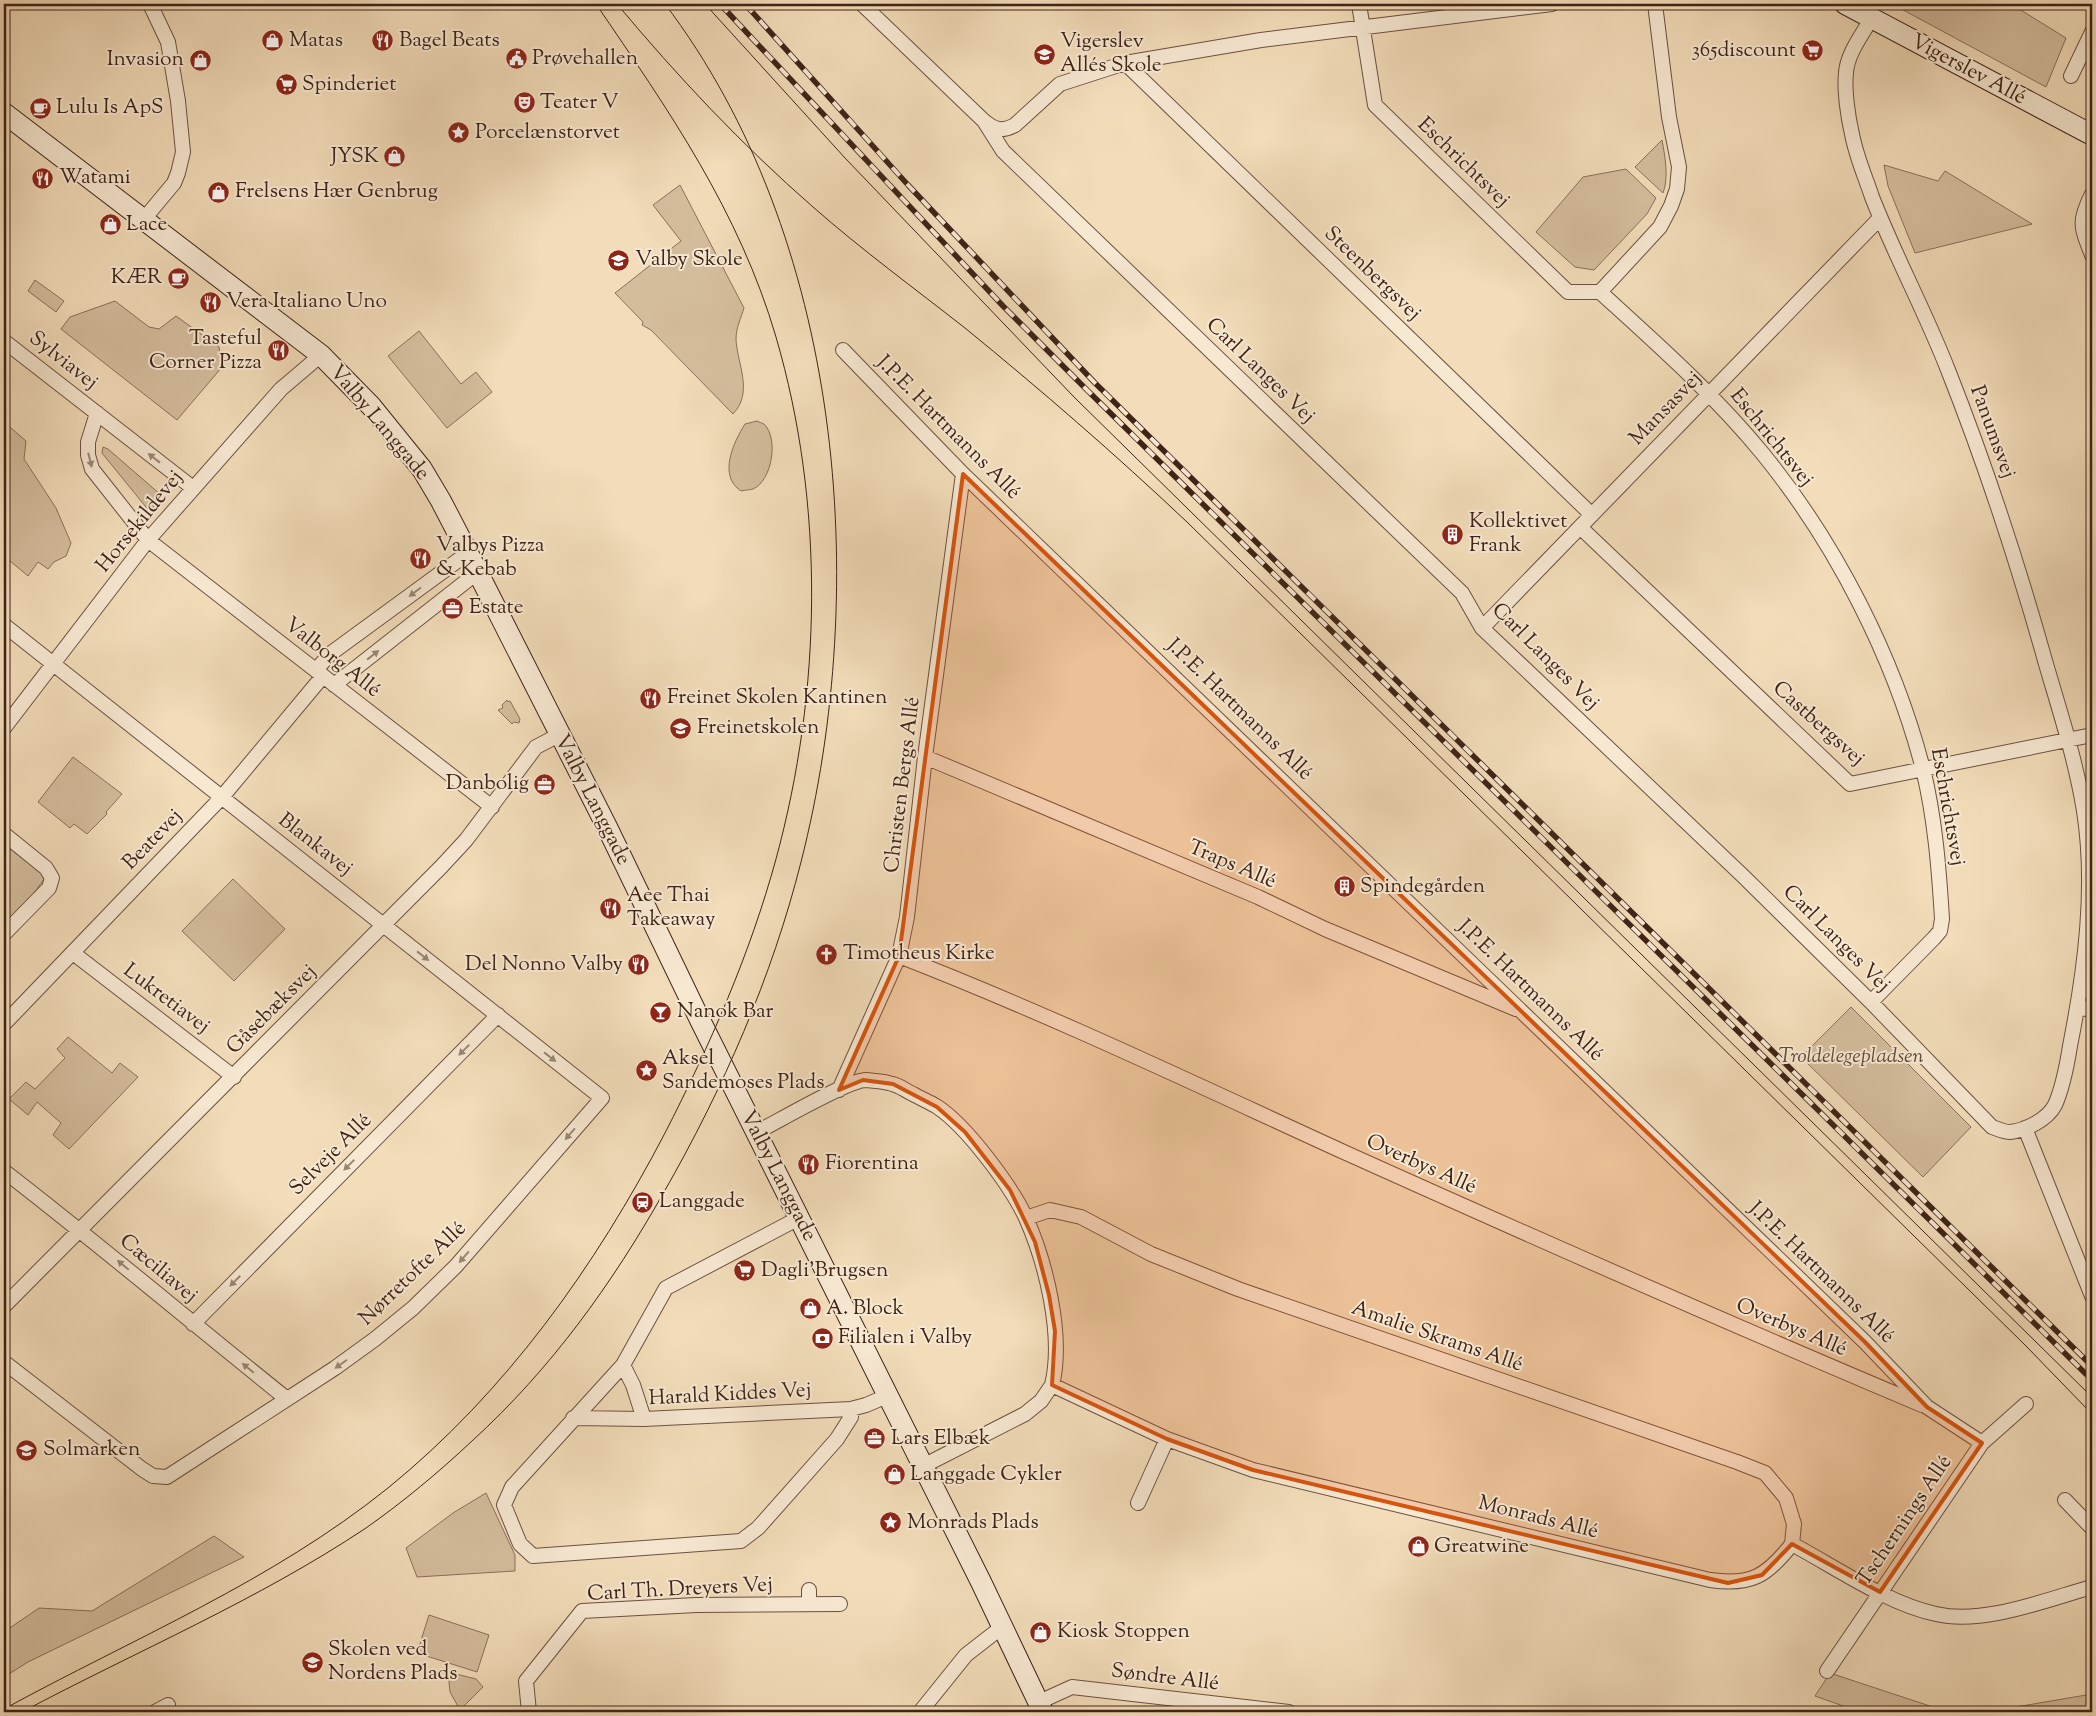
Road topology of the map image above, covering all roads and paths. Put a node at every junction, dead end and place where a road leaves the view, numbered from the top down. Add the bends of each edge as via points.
1 (150, 4) edge
2 (862, 4) edge
3 (1359, 4) edge
4 (1552, 4) edge
5 (1655, 4) edge
6 (1845, 4) edge
7 (1871, 18) junction
8 (1362, 29) junction
9 (2092, 32) edge
10 (1125, 63) junction
11 (2071, 76) dead end
12 (4, 113) edge
13 (984, 121) junction
14 (2092, 135) edge
15 (2092, 194) edge
16 (1880, 218) junction
17 (144, 219) junction
18 (2092, 255) edge
19 (1600, 292) junction
20 (4, 341) edge
21 (843, 350) dead end
22 (321, 354) junction
23 (1708, 394) junction
24 (97, 413) junction
25 (963, 474) junction
26 (193, 488) junction
27 (1592, 515) junction
28 (1580, 527) junction
29 (148, 540) junction
30 (468, 553) junction
31 (478, 572) junction
32 (4, 625) edge
33 (1482, 628) junction
34 (53, 664) junction
35 (325, 677) junction
36 (4, 728) edge
37 (559, 735) junction
38 (2092, 736) edge
39 (2068, 740) junction
40 (925, 757) junction
41 (1923, 771) junction
42 (222, 797) junction
43 (492, 806) junction
44 (4, 834) edge
45 (2091, 872) edge
46 (384, 925) junction
47 (4, 934) edge
48 (72, 953) junction
49 (899, 956) junction
50 (1871, 1002) junction
51 (2078, 1008) junction
52 (2092, 1009) edge
53 (1523, 1012) junction
54 (498, 1015) junction
55 (4, 1024) edge
56 (234, 1077) junction
57 (838, 1090) junction
58 (602, 1098) joint
59 (2025, 1128) junction
60 (757, 1132) junction
61 (4, 1171) edge
62 (799, 1218) junction
63 (1026, 1218) junction
64 (81, 1230) junction
65 (2092, 1296) edge
66 (4, 1306) edge
67 (193, 1324) junction
68 (4, 1362) edge
69 (623, 1365) junction
70 (1052, 1385) junction
71 (887, 1396) junction
72 (286, 1399) junction
73 (2026, 1404) dead end
74 (1927, 1407) junction
75 (851, 1409) junction
76 (573, 1418) junction
77 (644, 1419) junction
78 (1167, 1438) junction
79 (1982, 1444) junction
80 (923, 1466) junction
81 (2065, 1500) dead end
82 (1138, 1503) dead end
83 (2092, 1528) edge
84 (1792, 1544) junction
85 (2092, 1587) edge
86 (1880, 1592) junction
87 (840, 1604) dead end
88 (1002, 1626) junction
89 (1827, 1671) dead end
90 (168, 1705) dead end
91 (1041, 1707) edge
92 (1228, 1709) edge
93 (155, 1712) edge
94 (529, 1712) edge
95 (920, 1712) edge
96 (1289, 1712) edge

1 - 17 street via 168,42 184,152 174,183
2 - 13 street
3 - 8 street, Eschrichtsvej
4 - 8 street
5 - 19 street via 1669,117 1680,166 1677,189 1660,227
6 - 7 street, Vigerslev Allé
7 - 14 street, Vigerslev Allé
7 - 16 street, Panumsvej via 1850,57 1846,73 1851,132
8 - 10 street via 1261,40
8 - 19 street, Eschrichtsvej via 1375,105 1568,292
9 - 11 street
10 - 13 street via 1060,84 1006,130 994,129
10 - 27 street, Steenbergsvej
12 - 17 street, Valby Langgade
13 - 33 street, Carl Langes Vej via 1003,151 1462,593
15 - 18 street via 2081,221
16 - 23 street, Mansasvej
16 - 39 street, Panumsvej via 1948,368 1989,480
17 - 22 street, Valby Langgade
19 - 23 street, Eschrichtsvej
20 - 24 street, Sylviavej
21 - 25 street, J.P.E. Hartmanns Allé
22 - 26 street, Horsekildevej via 281,389
22 - 30 street, Valby Langgade via 371,406 410,454 441,501
23 - 27 street, Mansasvej
23 - 41 street, Eschrichtsvej via 1763,454 1845,575 1889,667
26 -> 24 street, Sylviavej
24 -> 29 street, Sylviavej via 88,442 92,469
25 - 40 street, Christen Bergs Allé
25 - 53 street, J.P.E. Hartmanns Allé
26 - 29 street, Horsekildevej
27 - 28 street, Mansasvej
28 - 33 street, Mansasvej
28 - 41 street, Castbergsvej via 1850,784
29 - 34 street, Horsekildevej
29 - 35 street, Valborg Allé
30 - 31 street, Valby Langgade
30 -> 35 street, Beatevej via 330,654
35 -> 31 street, Beatevej
31 - 37 street, Valby Langgade
32 - 34 street, Blankavej
33 - 50 street, Carl Langes Vej via 1744,876
34 - 36 street, Horsekildevej
34 - 42 street, Blankavej
35 - 42 street, Beatevej
35 - 43 street, Valborg Allé
37 - 43 street, Gåsebæksvej via 536,747
37 - 60 street, Valby Langgade
38 - 39 street, Castbergsvej
39 - 41 street, Castbergsvej
39 - 45 street, Panumsvej via 2084,811
40 - 49 street, Christen Bergs Allé via 907,917
40 - 53 street, Traps Allé
41 - 50 street, Eschrichtsvej via 1939,878 1940,931
42 - 46 street, Blankavej
42 - 48 street, Beatevej
43 - 46 street, Gåsebæksvej via 452,855
44 - 47 street via 46,868 52,878 49,888
45 - 51 street, Panumsvej
46 -> 54 street, Blankavej
46 - 56 street, Gåsebæksvej
48 - 55 street, Beatevej
48 - 56 street, Lukretiavej
49 - 57 street, Christen Bergs Allé
49 - 74 street, Overbys Allé via 988,990 1481,1214
50 - 59 street, Carl Langes Vej via 1992,1127 2007,1132
51 - 52 street
51 - 59 street, Panumsvej via 2067,1064 2054,1106 2043,1119
53 - 74 street, J.P.E. Hartmanns Allé via 1858,1335
54 -> 58 street, Blankavej
54 -> 67 street, Selveje Allé
56 - 64 street, Gåsebæksvej
57 - 60 street
57 - 63 street via 863,1080 893,1084 938,1107 986,1158
58 -> 72 street, Nørretofte Allé via 456,1266 413,1308 375,1340
59 - 65 street
60 - 62 street, Valby Langgade
61 - 64 street, Cæciliavej
62 - 69 street via 666,1288
62 - 71 street, Valby Langgade
63 - 70 street via 1049,1295 1054,1331
63 - 84 street, Amalie Skrams Allé via 1050,1210 1081,1217 1151,1254 1238,1289 1756,1470 1765,1474 1786,1498 1794,1524
64 - 66 street, Gåsebæksvej
67 -> 64 street, Cæciliavej
72 -> 67 street, Cæciliavej
68 - 72 street, Nørretofte Allé via 153,1476 168,1477
69 - 76 street
69 - 77 street
70 - 78 street, Monrads Allé
70 - 80 street via 1025,1414
71 - 75 street, Harald Kiddes Vej
71 - 80 street, Valby Langgade
73 - 79 street, Tschernings Allé
74 - 79 street, J.P.E. Hartmanns Allé
75 - 76 street via 851,1418 837,1439 758,1528 741,1541 533,1556 520,1544 504,1505 512,1487
75 - 77 street, Harald Kiddes Vej
76 - 77 street, Harald Kiddes Vej
78 - 82 street
78 - 84 street, Monrads Allé via 1253,1470 1710,1580 1728,1583 1762,1575
79 - 86 street, Tschernings Allé
80 - 88 street, Valby Langgade
81 - 83 street
84 - 86 street
85 - 86 street via 1999,1613 1968,1616 1937,1614
86 - 89 street, Tschernings Allé
87 - 94 street, Carl Th. Dreyers Vej via 809,1597 582,1611 526,1681
88 - 91 street, Valby Langgade
88 - 95 street via 966,1655
90 - 93 street
91 - 92 street, Søndre Allé via 1072,1687
92 - 96 street, Søndre Allé

